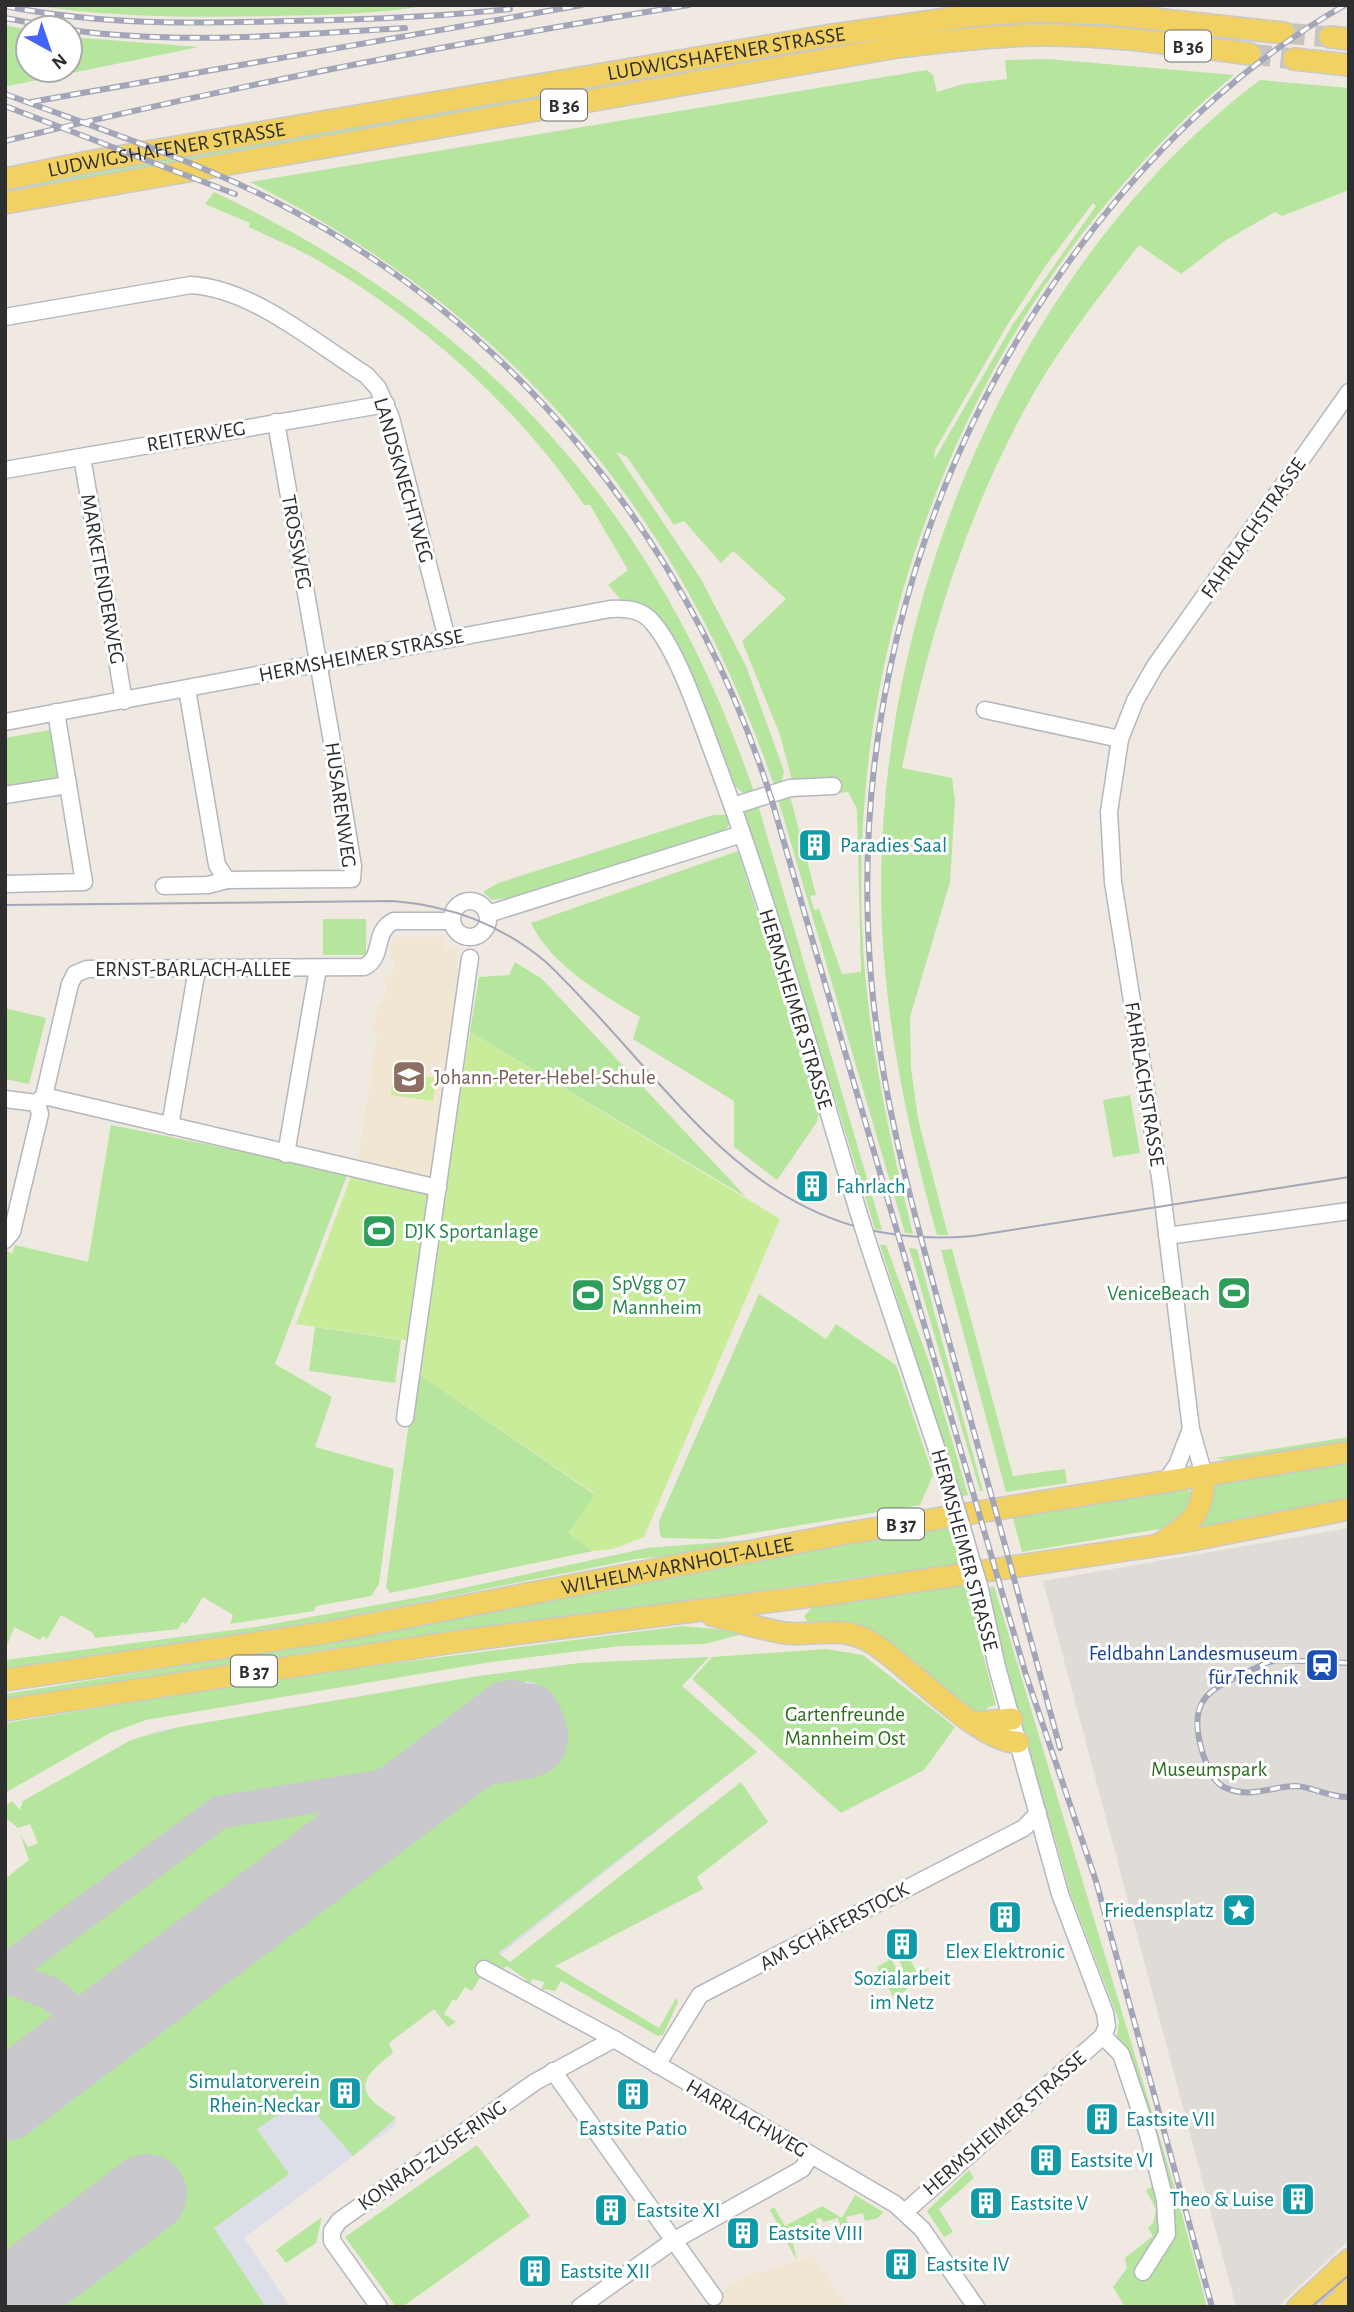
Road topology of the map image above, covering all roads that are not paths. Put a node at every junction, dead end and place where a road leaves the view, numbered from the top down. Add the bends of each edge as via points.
1 (1284, 33) tunnel mouth
2 (1250, 54) tunnel mouth
3 (1294, 59) tunnel mouth
4 (1349, 65) edge
5 (5, 179) edge
6 (5, 202) edge
7 (5, 317) edge
8 (1349, 393) edge
9 (386, 404) junction
10 (276, 422) junction
11 (82, 457) junction
12 (5, 470) edge
13 (444, 639) junction
14 (318, 662) junction
15 (187, 689) junction
16 (124, 701) junction
17 (985, 709) dead end
18 (56, 712) junction
19 (5, 722) edge
20 (1120, 739) junction
21 (68, 785) junction
22 (833, 786) dead end
23 (5, 795) edge
24 (733, 806) junction
25 (741, 834) junction
26 (227, 880) junction
27 (5, 884) edge
28 (164, 886) dead end
29 (488, 914) junction
30 (452, 921) junction
31 (470, 958) dead end
32 (318, 968) junction
33 (197, 969) junction
34 (5, 1099) edge
35 (40, 1100) junction
36 (170, 1126) junction
37 (286, 1154) junction
38 (438, 1188) junction
39 (1349, 1211) edge
40 (1167, 1236) junction
41 (5, 1240) edge
42 (405, 1418) dead end
43 (1191, 1429) junction
44 (1349, 1452) edge
45 (1203, 1475) junction
46 (1167, 1481) junction
47 (1349, 1509) edge
48 (1159, 1545) junction
49 (796, 1599) junction
50 (701, 1612) junction
51 (811, 1631) junction
52 (5, 1680) edge
53 (5, 1710) edge
54 (1012, 1719) junction
55 (975, 1723) junction
56 (1018, 1742) junction
57 (1038, 1813) junction
58 (484, 1969) dead end
59 (1103, 2036) junction
60 (614, 2039) junction
61 (657, 2065) junction
62 (553, 2071) junction
63 (811, 2155) junction
64 (906, 2211) junction
65 (673, 2241) junction
66 (1344, 2264) edge
67 (1143, 2272) dead end
68 (1349, 2295) edge
69 (714, 2297) dead end
70 (379, 2307) edge
71 (580, 2307) edge
72 (976, 2307) edge
73 (1298, 2307) edge
74 (1332, 2307) edge

1 - 5 main road, LUDWIGSHAFENER STRASSE / B 36 via 1109,14 1034,11 968,16 826,36
2 - 6 main road, LUDWIGSHAFENER STRASSE / B 36 via 1039,35 957,40
3 - 4 main road
7 - 9 street, LANDSKNECHTWEG via 191,285 221,288 250,301 366,375
8 - 20 street, FAHRLACHSTRASSE via 1155,666
9 - 10 street, REITERWEG
9 - 13 street, LANDSKNECHTWEG
10 - 11 street, REITERWEG
10 - 14 street, TROSSWEG
11 - 12 street, REITERWEG
11 - 16 street, MARKETENDERWEG
13 - 14 street, HERMSHEIMER STRASSE
13 - 24 street, HERMSHEIMER STRASSE via 610,609 643,613 659,630 679,671
14 - 15 street, HERMSHEIMER STRASSE
14 - 26 street, HUSARENWEG via 352,879
15 - 16 street, HERMSHEIMER STRASSE
15 - 26 street via 217,865
16 - 18 street, HERMSHEIMER STRASSE
17 - 20 street
18 - 19 street, HERMSHEIMER STRASSE
18 - 21 street
20 - 40 street, FAHRLACHSTRASSE via 1109,812 1113,882
21 - 23 street
21 - 27 street via 84,883
22 - 24 street via 790,788
24 - 25 street, HERMSHEIMER STRASSE
25 - 29 street, ERNST-BARLACH-ALLEE
25 - 54 street, HERMSHEIMER STRASSE, bridge via 961,1524
26 - 28 street via 208,886
29 - 30 street via 479,903 465,901 454,910
29 - 30 street, ERNST-BARLACH-ALLEE via 485,930 476,936 458,933
30 - 32 street, ERNST-BARLACH-ALLEE via 394,921 380,931 372,963
31 - 38 street
32 - 33 street, ERNST-BARLACH-ALLEE
32 - 37 street
33 - 35 street, ERNST-BARLACH-ALLEE via 87,969 75,974
33 - 36 street
34 - 35 street
35 - 36 street
35 - 41 street via 12,1232
36 - 37 street
37 - 38 street
38 - 42 street
39 - 40 street
40 - 43 street, FAHRLACHSTRASSE
43 - 45 street, FAHRLACHSTRASSE
43 - 46 street, FAHRLACHSTRASSE
44 - 45 main road, WILHELM-VARNHOLT-ALLEE / B 37
45 - 46 main road, WILHELM-VARNHOLT-ALLEE / B 37
45 - 48 main road via 1204,1496 1198,1512
46 - 52 main road, WILHELM-VARNHOLT-ALLEE / B 37 via 795,1542 329,1633
47 - 48 main road, WILHELM-VARNHOLT-ALLEE / B 37
48 - 49 main road, WILHELM-VARNHOLT-ALLEE / B 37
49 - 50 main road, WILHELM-VARNHOLT-ALLEE / B 37
49 - 51 main road via 795,1617
50 - 51 main road via 765,1629
50 - 53 main road, WILHELM-VARNHOLT-ALLEE / B 37 via 440,1644
51 - 55 main road via 844,1632 866,1639
54 - 55 main road
54 - 56 street, HERMSHEIMER STRASSE
55 - 56 main road via 995,1738
56 - 57 street, HERMSHEIMER STRASSE
57 - 59 street, HERMSHEIMER STRASSE via 1060,1894 1105,2013
57 - 61 street, AM SCHÄFERSTOCK via 1024,1828 700,1995
58 - 60 street, HARRLACHWEG
59 - 64 street, HERMSHEIMER STRASSE
59 - 67 street, HERMSHEIMER STRASSE via 1121,2054 1165,2200 1167,2234
60 - 61 street, HARRLACHWEG
60 - 62 street, KONRAD-ZUSE-RING
61 - 63 street, HARRLACHWEG
62 - 65 street
62 - 70 street, KONRAD-ZUSE-RING via 339,2221 332,2241
63 - 64 street, HARRLACHWEG
63 - 65 street via 802,2169
64 - 72 street, HARRLACHWEG
65 - 69 street
65 - 71 street
66 - 68 main road via 1339,2278
66 - 73 main road
68 - 74 main road

